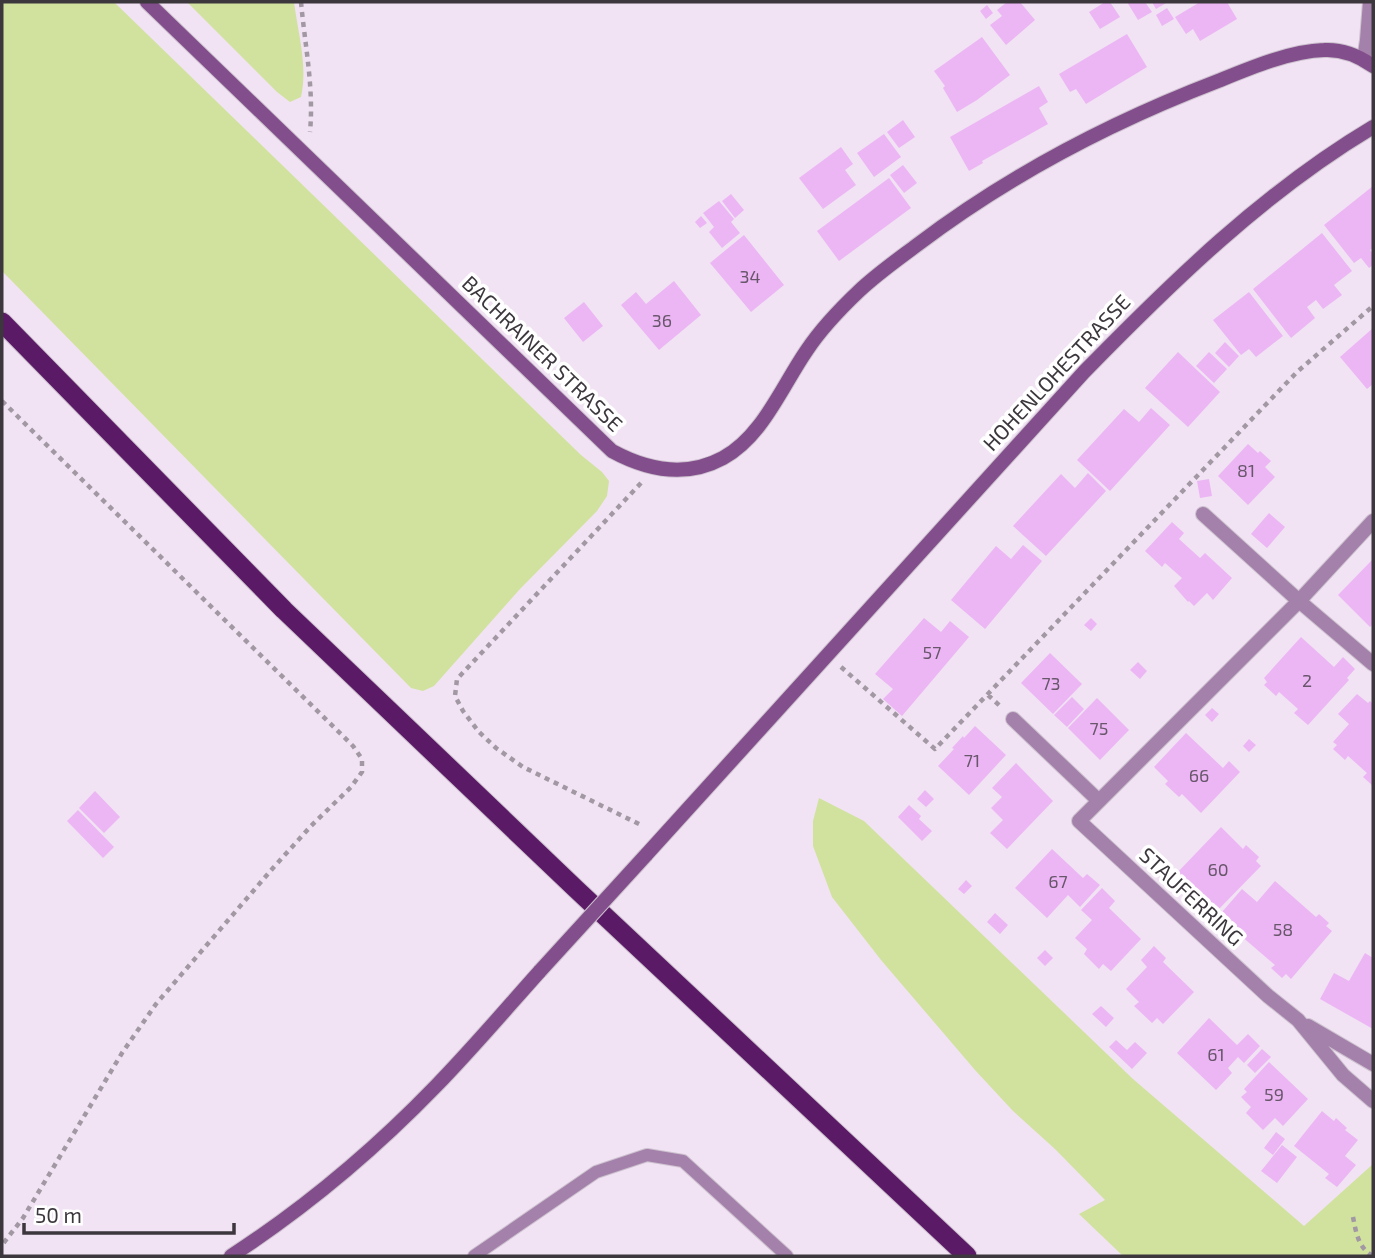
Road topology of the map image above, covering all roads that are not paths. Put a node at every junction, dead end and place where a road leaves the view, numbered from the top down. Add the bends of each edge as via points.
1 (147, 2) edge
2 (1370, 2) edge
3 (1369, 63) edge
4 (1373, 127) edge
5 (2, 323) edge
6 (1203, 513) dead end
7 (1373, 521) edge
8 (1299, 601) junction
9 (1373, 664) edge
10 (1013, 719) dead end
11 (1099, 802) junction
12 (1298, 1020) junction
13 (1373, 1064) edge
14 (1373, 1101) edge
15 (231, 1256) edge
16 (474, 1256) edge
17 (787, 1256) edge
18 (967, 1256) edge

1 - 3 main road, BACHRAINER STRASSE via 612,450 632,462 678,470 701,467 741,445 820,332 860,290 928,236 1016,178 1122,122 1237,73 1323,50 1342,51
2 - 3 street
4 - 15 main road, HOHENLOHESTRASSE, bridge via 1255,211 1136,319 436,1086 362,1157
5 - 18 highway via 284,610
6 - 8 street
7 - 8 street, STAUFERRING
8 - 9 street
8 - 11 street, STAUFERRING
10 - 11 street
11 - 12 street, STAUFERRING via 1079,821
12 - 13 street, STAUFERRING
12 - 14 street, STAUFERRING via 1343,1075
16 - 17 lane via 596,1172 647,1155 683,1161

